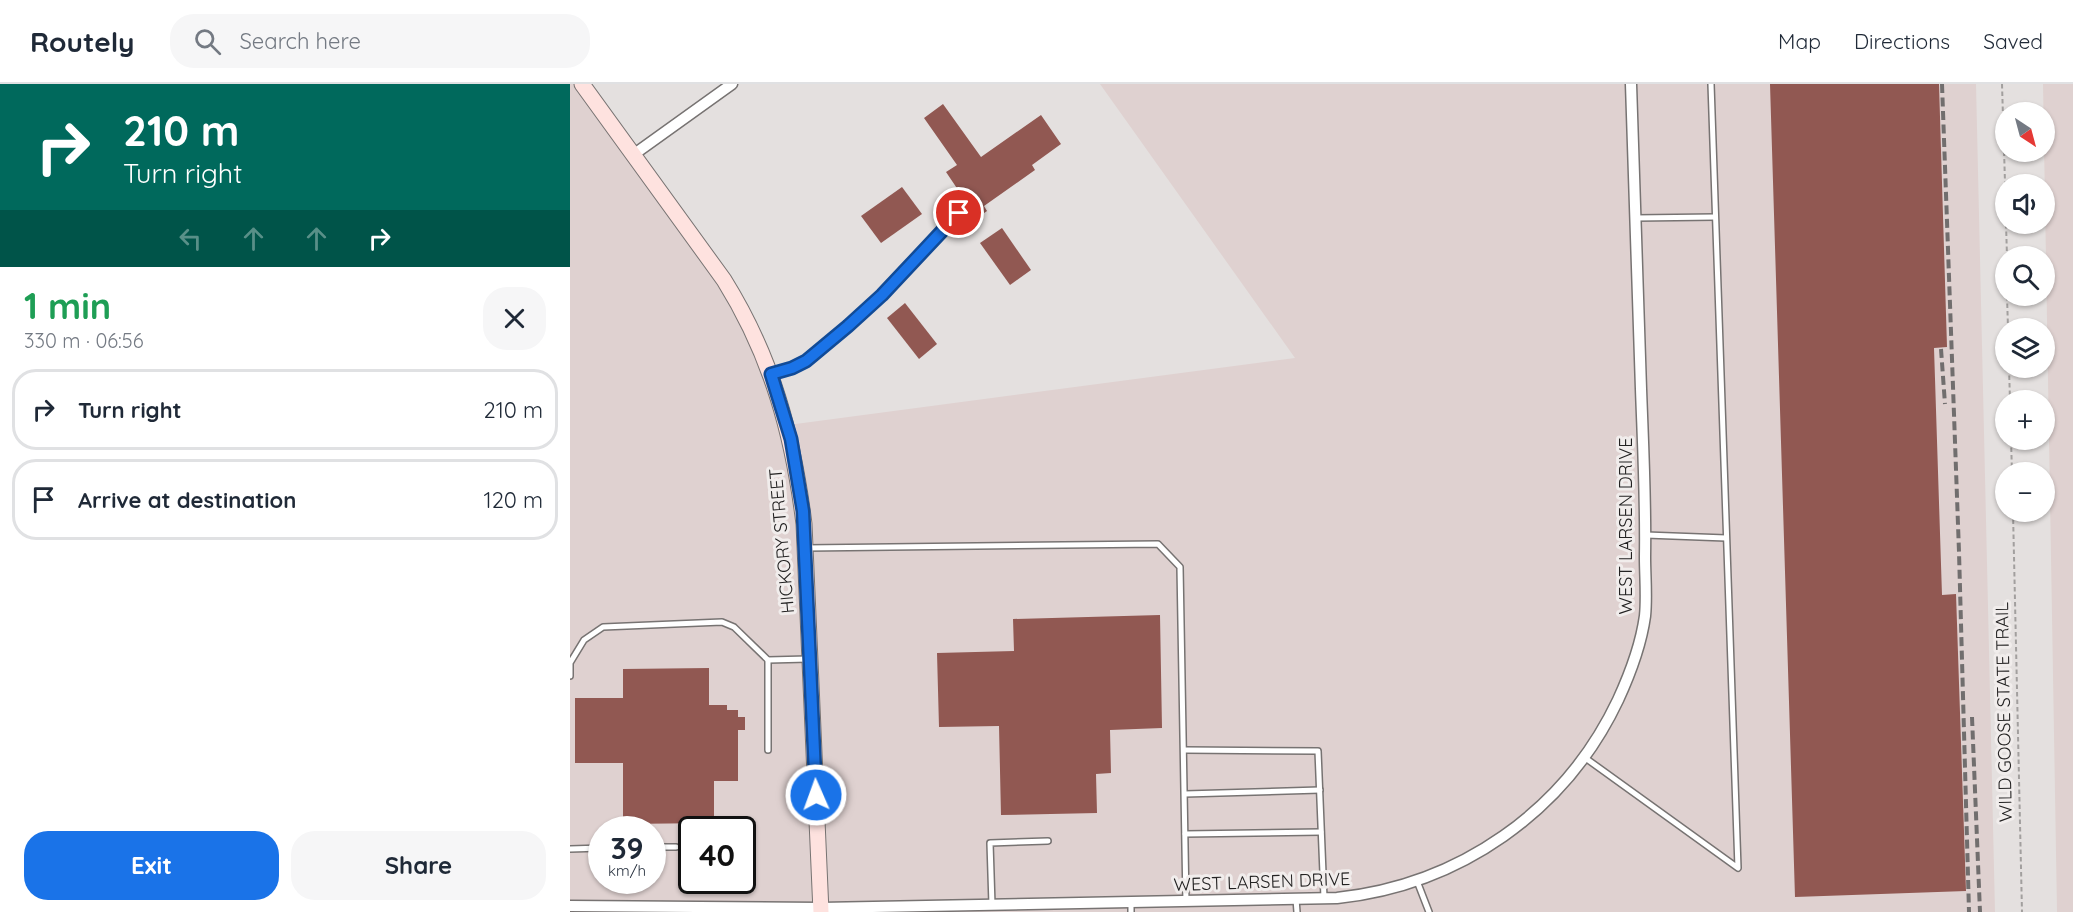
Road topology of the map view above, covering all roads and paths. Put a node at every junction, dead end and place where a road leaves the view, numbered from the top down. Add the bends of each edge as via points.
1 (582, 84) edge
2 (732, 84) edge
3 (1631, 84) edge
4 (1711, 84) edge
5 (2002, 84) edge
6 (633, 155) junction
7 (2005, 174) edge
8 (959, 213) dead end
9 (1715, 217) junction
10 (1636, 218) junction
11 (771, 374) junction
12 (2013, 522) edge
13 (1646, 535) junction
14 (1726, 538) junction
15 (805, 548) junction
16 (810, 659) junction
17 (768, 660) junction
18 (570, 676) edge
19 (768, 750) dead end
20 (1185, 750) junction
21 (1584, 757) junction
22 (1320, 790) junction
23 (1185, 794) junction
24 (1322, 832) junction
25 (1185, 834) junction
26 (1048, 841) dead end
27 (666, 847) edge
28 (676, 847) dead end
29 (588, 848) edge
30 (570, 849) edge
31 (1417, 881) junction
32 (1324, 899) junction
33 (1296, 900) junction
34 (1186, 902) junction
35 (992, 905) junction
36 (570, 906) edge
37 (1131, 907) edge
38 (625, 909) edge
39 (913, 909) edge
40 (821, 910) edge
41 (1298, 912) edge
42 (1429, 912) edge
43 (2022, 912) edge

1 - 6 street, HICKORY STREET
2 - 6 street
3 - 10 street, WEST LARSEN DRIVE
4 - 9 lane
5 - 7 path
6 - 11 street, HICKORY STREET via 724,280
8 - 11 lane via 848,326 806,361
9 - 10 lane
9 - 14 lane
10 - 13 street, WEST LARSEN DRIVE
11 - 15 street, HICKORY STREET via 795,456
12 - 43 path, WILD GOOSE STATE TRAIL
13 - 14 lane
13 - 21 street, WEST LARSEN DRIVE via 1645,614 1638,645 1612,713
14 - 21 lane via 1738,868
15 - 16 street, HICKORY STREET
15 - 20 lane via 1158,544 1180,567
16 - 17 lane
16 - 40 street, HICKORY STREET
17 - 18 lane via 734,627 722,622 603,627 584,640 570,663
17 - 19 lane
20 - 22 lane via 1318,751
20 - 23 lane
21 - 31 street, WEST LARSEN DRIVE via 1545,803 1509,833 1468,859
22 - 23 lane
22 - 24 lane
23 - 25 lane
24 - 25 lane
24 - 32 lane
25 - 34 lane
26 - 35 lane via 990,843
27 - 28 lane
29 - 30 lane
31 - 32 street, WEST LARSEN DRIVE via 1367,894
31 - 42 lane
32 - 33 street, WEST LARSEN DRIVE
33 - 34 street, WEST LARSEN DRIVE
33 - 41 lane
34 - 37 street, WEST LARSEN DRIVE
35 - 37 street, WEST LARSEN DRIVE
35 - 39 street, WEST LARSEN DRIVE
36 - 38 street, WEST LARSEN DRIVE
38 - 40 street, WEST LARSEN DRIVE
39 - 40 street, WEST LARSEN DRIVE

